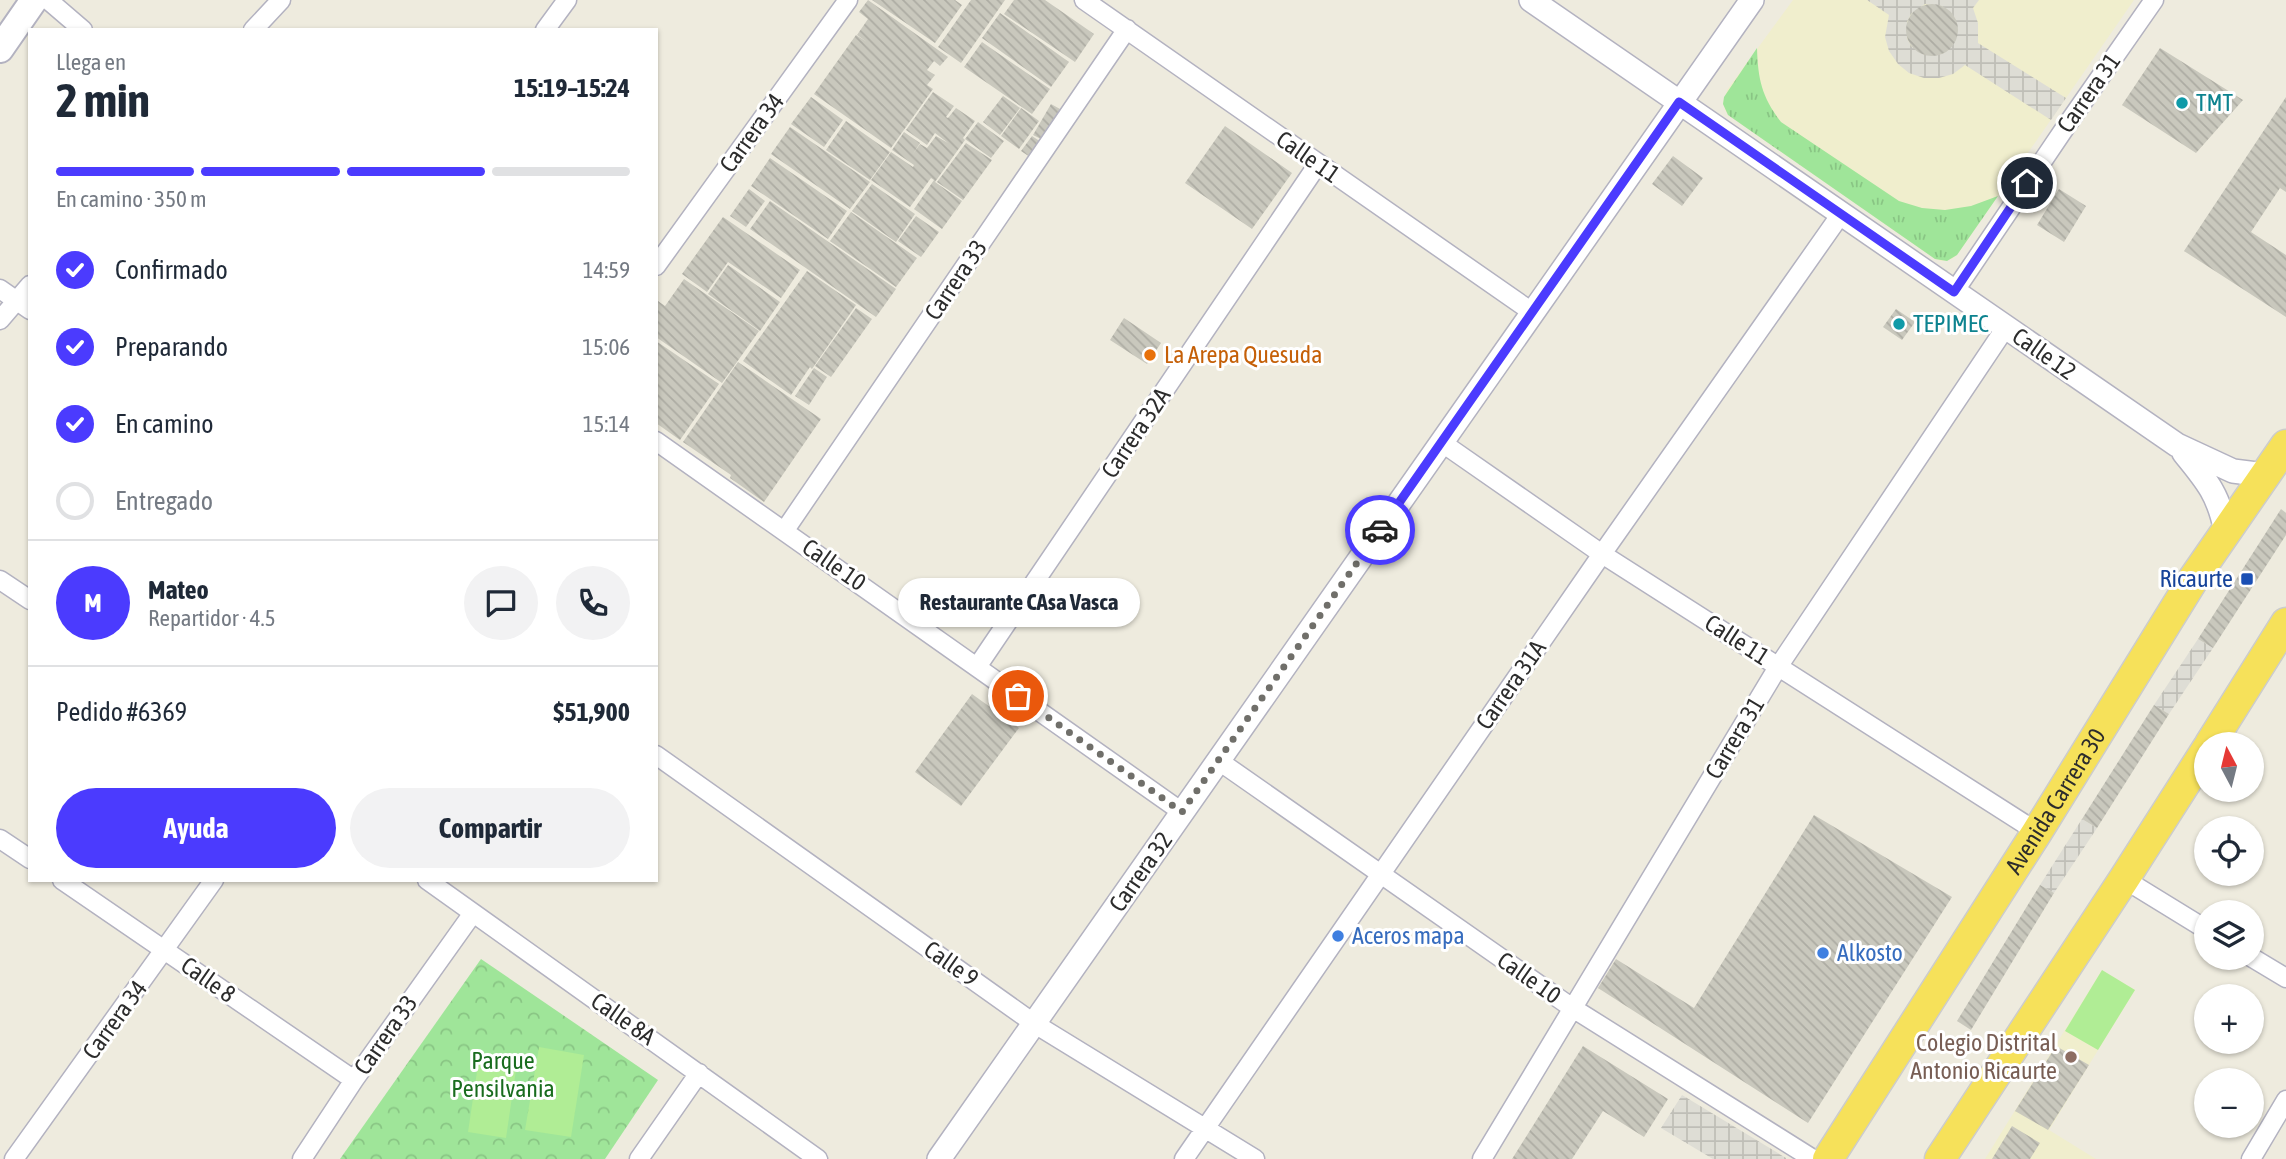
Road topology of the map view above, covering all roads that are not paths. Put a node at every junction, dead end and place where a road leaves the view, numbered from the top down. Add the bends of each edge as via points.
1 (34, 0) edge
2 (48, 0) edge
3 (281, 0) edge
4 (567, 0) edge
5 (848, 0) edge
6 (1084, 0) edge
7 (1531, 0) edge
8 (1752, 0) edge
9 (2154, 0) edge
10 (81, 28) edge
11 (255, 28) edge
12 (546, 28) edge
13 (1127, 29) junction
14 (0, 49) edge
15 (1679, 102) junction
16 (1318, 164) junction
17 (1841, 214) junction
18 (658, 263) edge
19 (0, 289) edge
20 (1954, 292) junction
21 (23, 306) edge
22 (1532, 312) junction
23 (0, 320) edge
24 (2006, 327) junction
25 (658, 442) edge
26 (1441, 442) junction
27 (2177, 446) junction
28 (2279, 453) edge
29 (785, 530) junction
30 (2226, 532) junction
31 (1602, 554) junction
32 (0, 580) edge
33 (28, 599) edge
34 (2286, 623) edge
35 (977, 667) junction
36 (1778, 667) junction
37 (2218, 732) edge
38 (658, 756) edge
39 (1219, 761) junction
40 (2194, 769) edge
41 (1182, 812) junction
42 (2037, 832) junction
43 (0, 839) edge
44 (28, 858) edge
45 (1381, 874) junction
46 (2124, 879) junction
47 (65, 882) edge
48 (214, 882) edge
49 (430, 882) edge
50 (474, 913) junction
51 (2194, 922) edge
52 (166, 950) junction
53 (2264, 965) edge
54 (2286, 978) edge
55 (1572, 1007) junction
56 (1035, 1024) junction
57 (699, 1073) junction
58 (354, 1080) junction
59 (2286, 1100) edge
60 (1205, 1128) junction
61 (14, 1159) edge
62 (302, 1159) edge
63 (639, 1159) edge
64 (818, 1159) edge
65 (939, 1159) edge
66 (1184, 1159) edge
67 (1255, 1159) edge
68 (1482, 1159) edge
69 (1813, 1159) edge
70 (1828, 1159) edge
71 (1940, 1159) edge
72 (2252, 1159) edge

1 - 14 main road
2 - 10 street
3 - 11 street
4 - 12 street
5 - 18 street, Carrera 34
6 - 13 street, Calle 11
7 - 15 street, Calle 12
8 - 15 street, Carrera 32
9 - 20 street, Carrera 31
13 - 16 street, Calle 11
13 - 29 street, Carrera 33
15 - 17 street, Calle 12
15 - 22 street, Carrera 32
16 - 22 street, Calle 11
16 - 35 street, Carrera 32A
17 - 20 street, Calle 12
17 - 31 street, Carrera 31A
19 - 21 street
20 - 24 street, Calle 12
21 - 23 street
22 - 26 street, Carrera 32
24 - 27 street, Calle 12
24 - 36 street, Carrera 31
25 - 29 street, Calle 10
26 - 31 street, Calle 11
26 - 39 street, Carrera 32
27 - 28 street, Calle 12 via 2233,471
27 - 30 street, Calle 12 via 2210,485
28 - 30 highway, Avenida Carrera 30
29 - 35 street, Calle 10
30 - 42 highway, Avenida Carrera 30
31 - 36 street, Calle 11
31 - 45 street, Carrera 31A
32 - 33 street
34 - 37 highway
35 - 41 street, Calle 10
36 - 42 street, Calle 11
36 - 55 street, Carrera 31
38 - 56 street, Calle 9
39 - 41 street, Carrera 32
39 - 45 street, Calle 10
40 - 46 highway
41 - 56 street, Carrera 32
42 - 70 highway, Avenida Carrera 30
43 - 44 street
45 - 55 street, Calle 10
45 - 60 street, Carrera 31A
46 - 51 street
46 - 71 highway
47 - 52 street, Calle 8
48 - 52 street, Carrera 34
49 - 50 street, Calle 8A
50 - 57 street, Calle 8A
50 - 58 street, Carrera 33
52 - 58 street, Calle 8
52 - 61 street, Carrera 34
53 - 54 street
55 - 68 street, Carrera 31
55 - 69 street, Calle 10
56 - 60 street, Calle 9
56 - 65 street, Carrera 32
57 - 63 street
57 - 64 street, Calle 8A
58 - 62 street, Carrera 33
59 - 72 street
60 - 66 street, Carrera 31A
60 - 67 street, Calle 9

